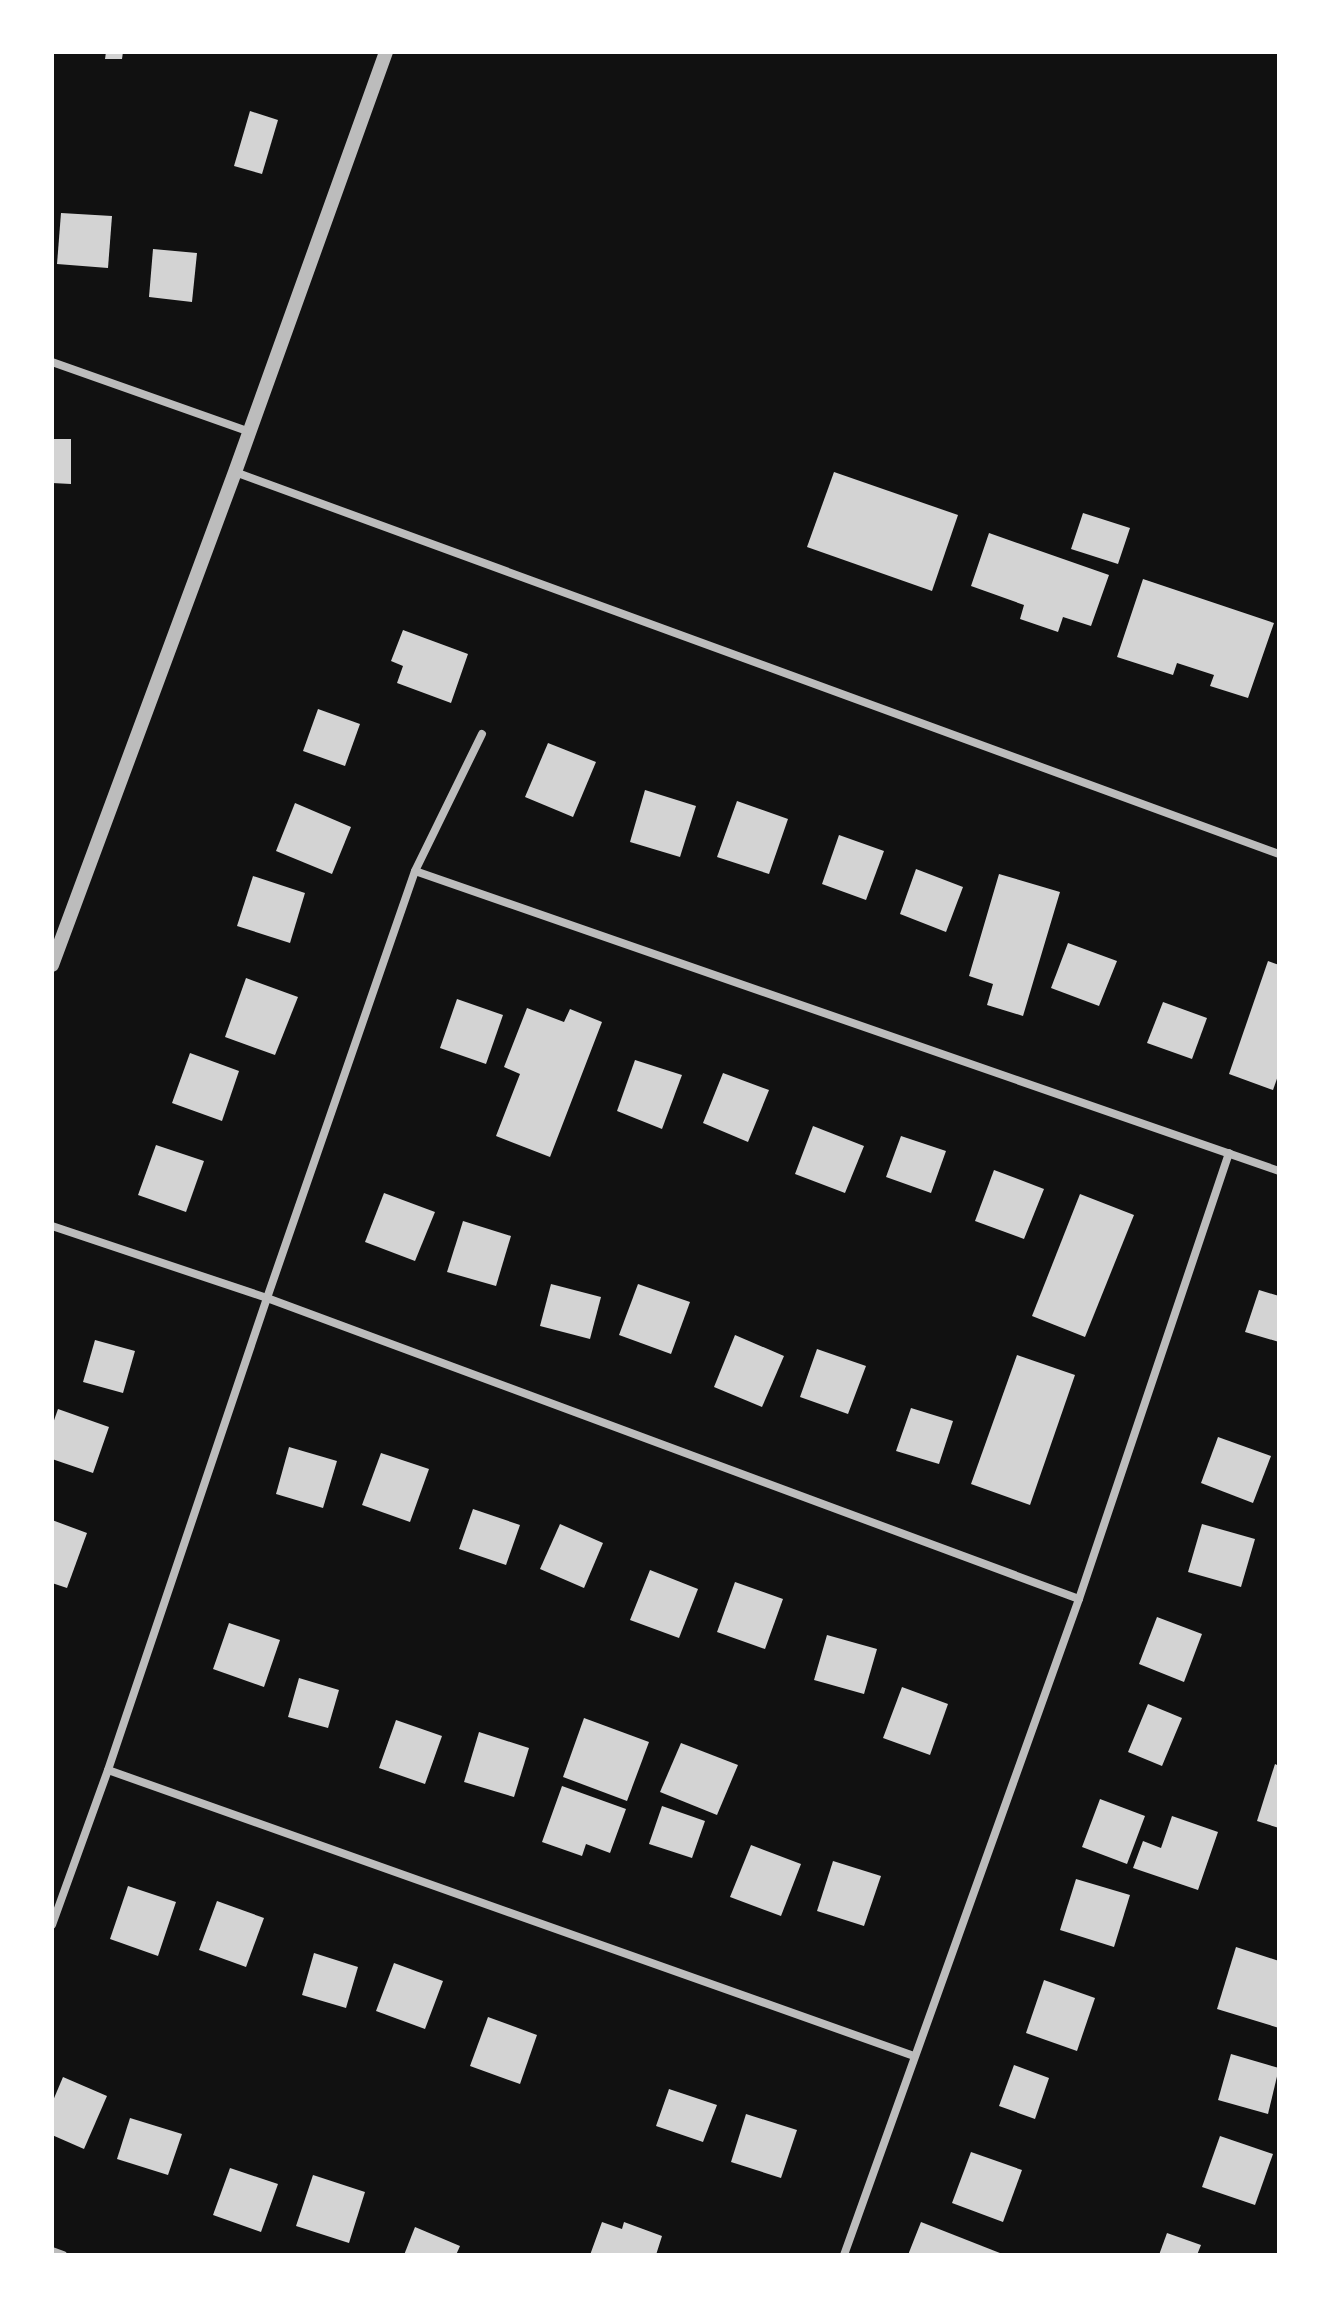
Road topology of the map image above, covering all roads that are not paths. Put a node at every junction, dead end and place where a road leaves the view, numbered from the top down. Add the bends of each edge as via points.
1 (386, 52) edge
2 (52, 362) edge
3 (250, 432) junction
4 (235, 472) junction
5 (482, 734) dead end
6 (1279, 854) edge
7 (415, 871) junction
8 (52, 965) edge
9 (1229, 1153) junction
10 (1279, 1171) edge
11 (52, 1226) edge
12 (267, 1298) junction
13 (1079, 1599) junction
14 (108, 1770) junction
15 (52, 1925) edge
16 (914, 2056) junction
17 (52, 2251) edge
18 (63, 2255) edge
19 (844, 2255) edge

1 - 3 street
2 - 3 street
3 - 4 street
4 - 6 street
4 - 8 street
5 - 7 street
7 - 9 street
7 - 12 street
9 - 10 street
9 - 13 street
11 - 12 street
12 - 13 street
12 - 14 street
13 - 16 street
14 - 15 street
14 - 16 street
16 - 19 street
17 - 18 street

